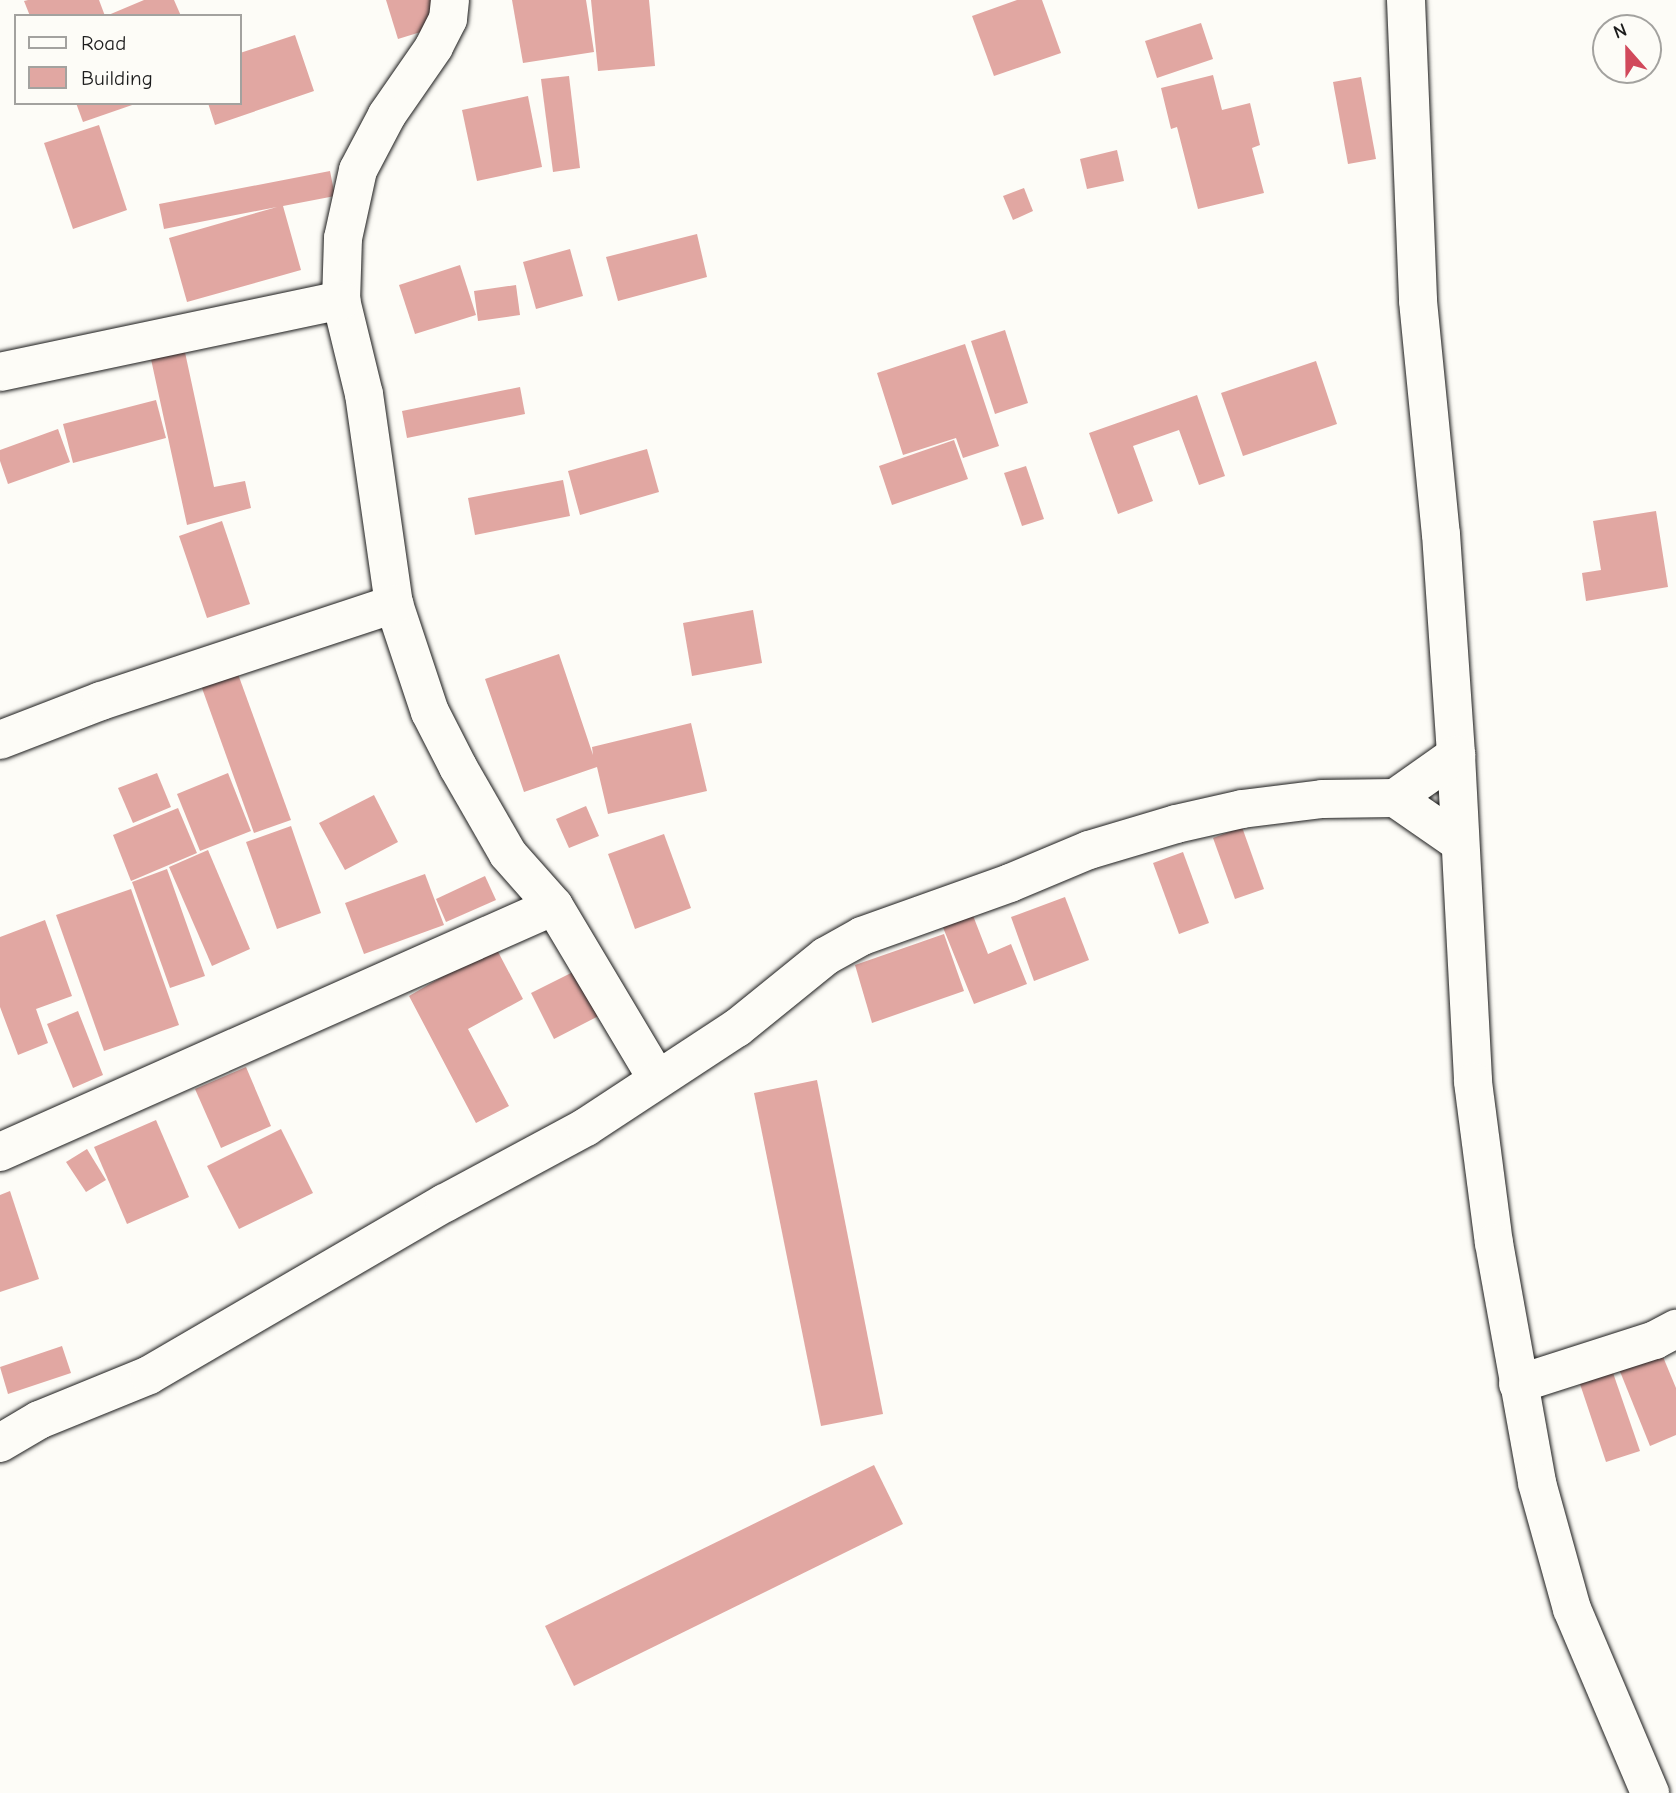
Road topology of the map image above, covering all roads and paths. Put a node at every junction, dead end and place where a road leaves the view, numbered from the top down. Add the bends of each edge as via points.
1 (450, 0) edge
2 (1406, 0) edge
3 (341, 300) junction
4 (0, 372) edge
5 (394, 604) junction
6 (0, 740) edge
7 (1456, 755) junction
8 (1395, 798) junction
9 (1461, 843) junction
10 (554, 906) junction
11 (657, 1079) junction
12 (0, 1152) edge
13 (1676, 1329) edge
14 (1518, 1384) junction
15 (0, 1443) edge
16 (1650, 1793) edge

1 - 3 street via 448,19 434,47 387,115 358,170 343,238
2 - 7 street via 1418,302 1441,534
3 - 4 street
3 - 5 street via 364,394
5 - 6 street via 101,701
5 - 10 street via 429,712 458,767 508,854
7 - 8 street
7 - 9 street
8 - 9 street
8 - 11 street via 1322,799 1242,809 1176,824 1089,850 862,936 826,956 737,1028
9 - 14 street via 1473,1082
10 - 11 street
10 - 12 street
11 - 15 street via 586,1127 149,1375 39,1420
13 - 14 street
14 - 16 street via 1537,1483 1572,1609

